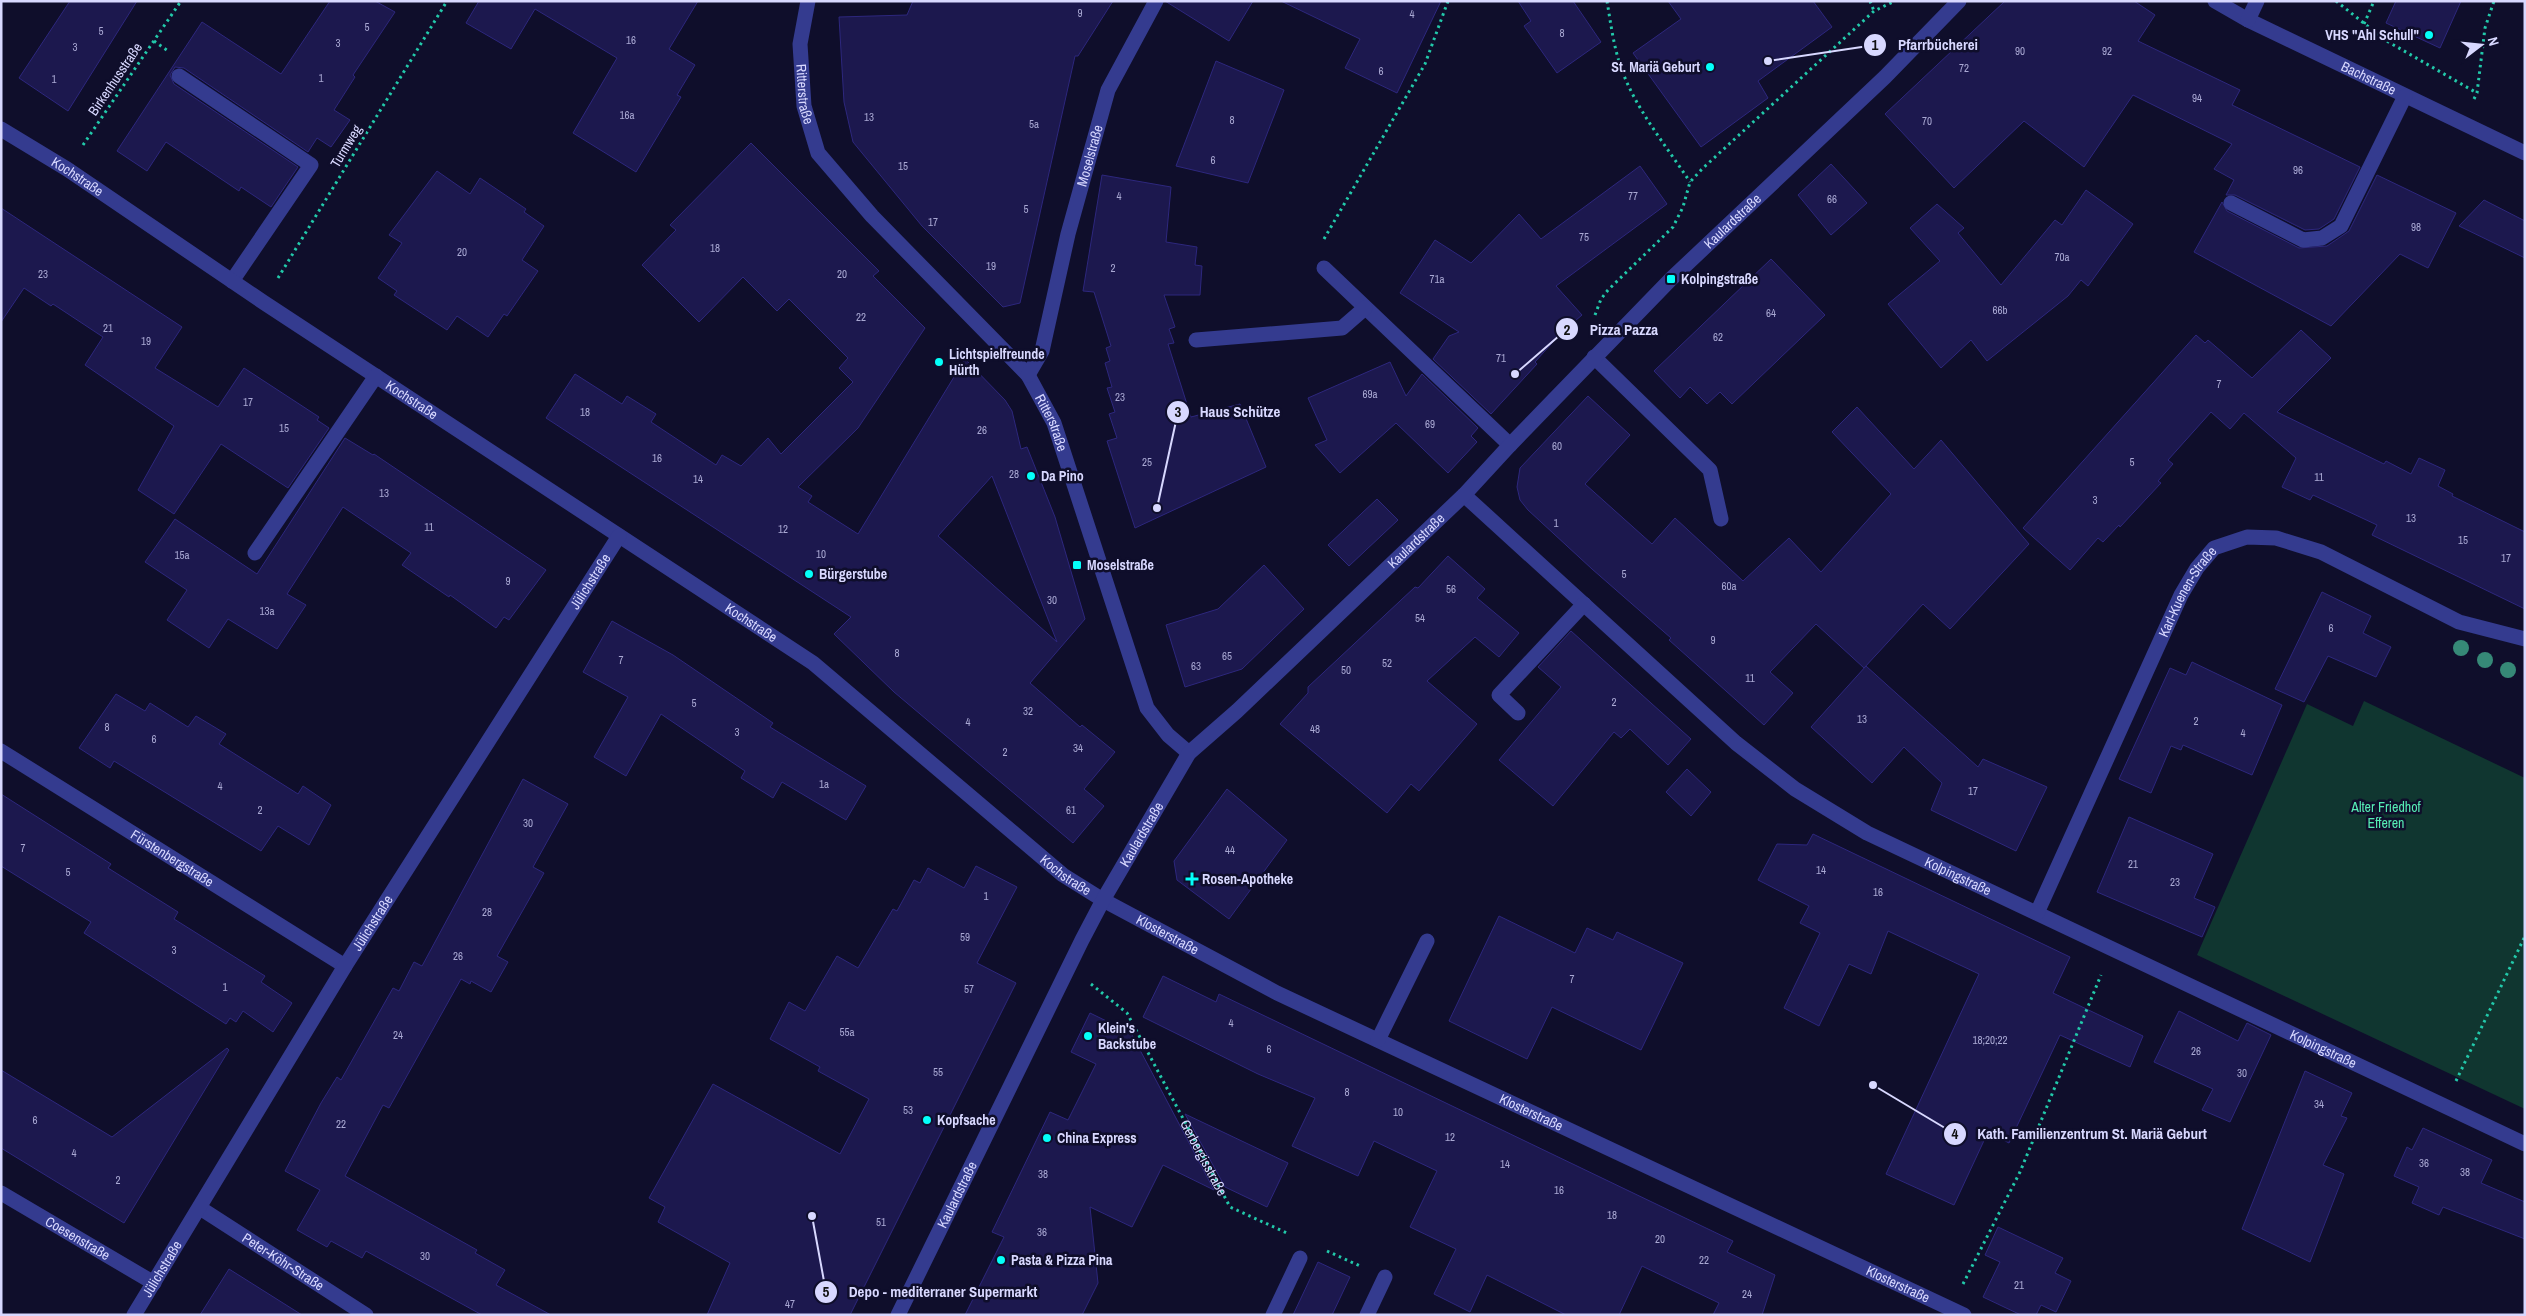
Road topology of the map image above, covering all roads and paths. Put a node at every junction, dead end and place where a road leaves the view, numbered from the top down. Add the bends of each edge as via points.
1 (181, 1) edge
2 (447, 1) edge
3 (808, 1) edge
4 (1156, 1) edge
5 (1448, 1) edge
6 (1607, 1) edge
7 (1870, 1) edge
8 (1895, 1) edge
9 (1959, 1) edge
10 (2215, 1) edge
11 (2257, 1) edge
12 (2336, 1) edge
13 (2374, 1) edge
14 (2494, 1) edge
15 (1874, 11) junction
16 (2248, 20) junction
17 (2364, 24) junction
18 (180, 76) dead end
19 (2477, 93) junction
20 (2405, 96) junction
21 (2463, 125) junction
22 (1, 129) edge
23 (2525, 153) edge
24 (67, 169) junction
25 (1690, 182) junction
26 (2231, 203) dead end
27 (1324, 268) joint
28 (232, 281) junction
29 (263, 302) junction
30 (1365, 308) junction
31 (1594, 319) dead end
32 (1196, 340) dead end
33 (1594, 357) junction
34 (1028, 375) junction
35 (376, 376) junction
36 (1510, 445) junction
37 (1464, 496) junction
38 (1721, 519) dead end
39 (619, 536) junction
40 (255, 552) dead end
41 (1584, 604) junction
42 (2525, 639) edge
43 (1518, 713) dead end
44 (1, 751) edge
45 (1189, 753) junction
46 (1103, 900) junction
47 (2037, 913) junction
48 (2525, 936) edge
49 (1426, 941) dead end
50 (2111, 949) junction
51 (345, 966) junction
52 (1069, 966) junction
53 (1378, 1040) junction
54 (2444, 1104) junction
55 (2525, 1144) edge
56 (1, 1193) edge
57 (200, 1208) junction
58 (1290, 1234) dead end
59 (1325, 1250) dead end
60 (1300, 1258) dead end
61 (1385, 1277) joint
62 (154, 1283) junction
63 (1957, 1312) edge
64 (134, 1315) edge
65 (366, 1315) edge
66 (898, 1315) edge
67 (1273, 1315) edge
68 (1368, 1315) edge

1 - 24 path, Birkenhusstraße
2 - 29 path, Turmweg
3 - 34 street, Ritterstraße via 800,44 804,106 818,153 872,216
4 - 34 street, Moselstraße via 1108,90 1068,234 1042,351
5 - 27 path via 1425,64 1316,252 1317,260
6 - 25 path via 1623,73 1639,106
7 - 15 path
8 - 15 path
9 - 33 street, Kaulardstraße via 1885,77 1671,279
10 - 16 street, Bachstraße
11 - 16 street
12 - 17 path
13 - 17 path
14 - 19 path via 2485,28
15 - 25 path via 1718,152
16 - 20 street, Bachstraße
17 - 19 path via 2385,40
18 - 28 street via 311,164
19 - 21 path
20 - 21 street, Bachstraße
20 - 26 street via 2341,226 2322,238 2303,240
21 - 23 street, Bachstraße
22 - 24 street, Kochstraße
24 - 28 street, Kochstraße
25 - 31 path via 1673,227 1608,290
27 - 30 street
28 - 29 street, Kochstraße
29 - 35 street, Kochstraße
30 - 32 street via 1342,328
30 - 36 street
33 - 36 street, Kaulardstraße
33 - 38 street via 1710,470
34 - 45 street, Ritterstraße via 1054,423 1147,708 1168,735
35 - 39 street, Kochstraße
35 - 40 street, Kochstraße
36 - 37 street, Kaulardstraße
37 - 41 street, Kolpingstraße
37 - 45 street, Kaulardstraße
39 - 46 street, Kochstraße via 814,663 1063,875
39 - 51 street, Jülichstraße
41 - 43 street via 1499,695
41 - 47 street, Kolpingstraße via 1736,743 1795,789 1867,833
42 - 47 street, Karl-Kuenen-Straße via 2459,622 2321,552 2276,538 2246,537 2214,548 2181,595
44 - 51 street, Fürstenbergstraße
45 - 46 street, Kaulardstraße
46 - 52 street, Kaulardstraße
46 - 53 street, Klosterstraße via 1277,993
47 - 50 street, Kolpingstraße
48 - 54 path
49 - 53 street
50 - 54 street, Kolpingstraße
50 - 63 path via 2020,1172
51 - 57 street, Jülichstraße
52 - 58 path, Gerbergisstraße via 1127,1012 1230,1207
52 - 66 street, Kaulardstraße
53 - 63 street, Klosterstraße
54 - 55 street, Kolpingstraße
56 - 62 street, Coesenstraße
57 - 62 street, Jülichstraße
57 - 65 street, Peter-Köhr-Straße
59 - 61 path
60 - 67 street
61 - 68 street
62 - 64 street, Jülichstraße

